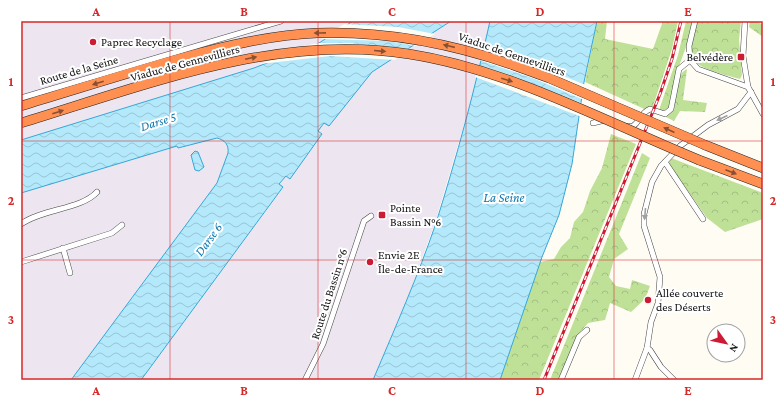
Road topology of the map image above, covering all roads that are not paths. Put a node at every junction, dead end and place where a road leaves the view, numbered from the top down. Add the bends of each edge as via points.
1 (281, 21) edge
2 (695, 21) edge
3 (745, 21) edge
4 (690, 60) junction
5 (748, 87) junction
6 (751, 92) junction
7 (21, 98) edge
8 (21, 106) edge
9 (763, 114) edge
10 (593, 122) dead end
11 (21, 123) edge
12 (665, 162) junction
13 (763, 168) edge
14 (763, 184) edge
15 (97, 192) dead end
16 (371, 216) dead end
17 (703, 219) dead end
18 (21, 224) edge
19 (122, 225) dead end
20 (63, 248) junction
21 (21, 262) edge
22 (70, 273) dead end
23 (587, 330) dead end
24 (647, 348) junction
25 (305, 380) edge
26 (561, 380) edge
27 (635, 380) edge
28 (674, 380) edge

1 - 7 street, Route de la Seine
2 - 4 street via 689,46
3 - 5 street via 743,56
4 - 5 street via 698,69
4 - 10 street via 679,69 674,104 665,114 650,109 642,113 632,128 605,120
5 - 6 street
6 - 9 street
6 -> 12 street via 738,109 699,131
13 -> 8 highway, Viaduc de Gennevilliers, bridge via 549,78 487,56 414,38 317,33 282,36 221,48
11 -> 14 highway, Viaduc de Gennevilliers, bridge via 214,66 270,54 320,49 361,50 416,56 455,64 512,81 699,160
12 - 17 street
12 -> 24 street via 652,182 644,214 644,226 660,277 658,303 651,322
15 - 18 street via 90,198 39,214
16 - 25 street, Route du Bassin n°6 via 364,221 323,344
19 - 20 street via 112,233
20 - 21 street
20 - 22 street
23 - 26 street via 579,337
24 - 27 street
24 - 28 street

